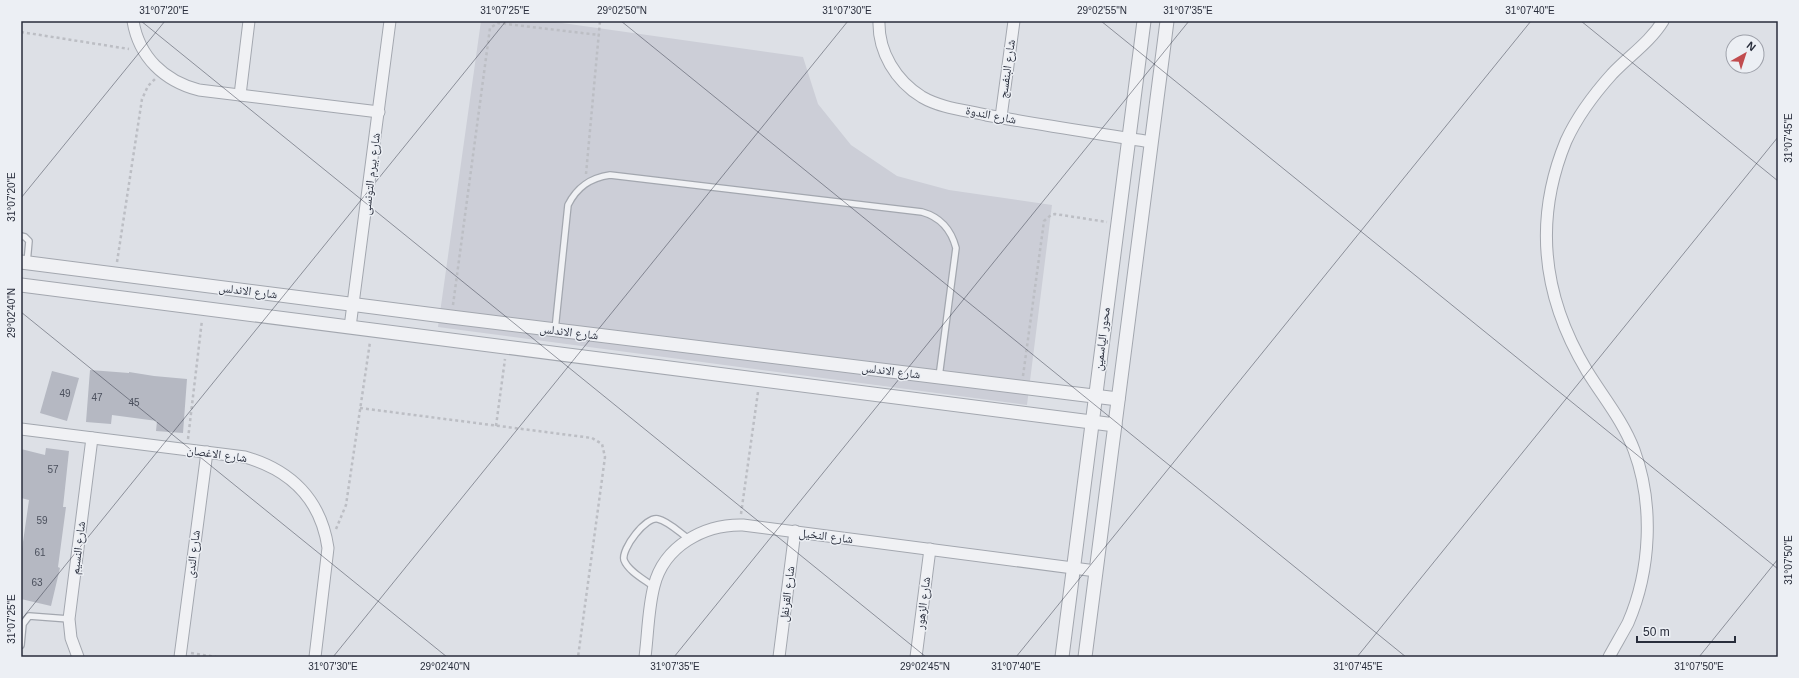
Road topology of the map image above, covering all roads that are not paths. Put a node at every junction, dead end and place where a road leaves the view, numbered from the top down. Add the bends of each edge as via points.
1 (133, 21) edge
2 (249, 21) edge
3 (390, 21) edge
4 (879, 21) edge
5 (1014, 21) edge
6 (1144, 21) edge
7 (1167, 21) edge
8 (1664, 21) edge
9 (240, 95) junction
10 (379, 112) junction
11 (1001, 118) junction
12 (1128, 138) junction
13 (1151, 142) junction
14 (21, 236) edge
15 (24, 263) edge
16 (21, 284) edge
17 (353, 304) junction
18 (350, 327) junction
19 (555, 330) junction
20 (939, 377) junction
21 (1095, 396) junction
22 (1118, 399) junction
23 (1092, 422) junction
24 (1115, 425) junction
25 (21, 429) edge
26 (92, 438) junction
27 (207, 452) junction
28 (795, 532) junction
29 (689, 539) junction
30 (930, 549) junction
31 (1073, 568) junction
32 (1096, 571) junction
33 (654, 587) junction
34 (69, 619) junction
35 (21, 644) edge
36 (180, 654) edge
37 (78, 657) edge
38 (315, 657) edge
39 (646, 657) edge
40 (779, 657) edge
41 (916, 657) edge
42 (1062, 657) edge
43 (1085, 657) edge
44 (1609, 657) edge

1 - 9 street via 143,51 163,74 189,88
2 - 9 street
3 - 10 street, شارع بيرم التونسى
4 - 11 street, شارع الندوة via 882,45 890,64 912,90 942,106
5 - 11 street, شارع البنفسج
6 - 12 street, محور الياسمين
7 - 13 street, محور الياسمين
8 - 44 street via 1638,51 1613,73 1587,105 1567,140 1553,179 1547,219 1547,260 1554,300 1569,339 1615,412 1634,450 1645,494 1647,539 1641,584 1628,622
9 - 10 street
10 - 17 street, شارع بيرم التونسى
11 - 12 street, شارع الندوة
12 - 13 street, شارع الندوة
12 - 21 street, محور الياسمين
13 - 22 street, محور الياسمين
14 - 15 lane via 27,238 29,243
15 - 17 street, شارع الاندلس
16 - 18 street, شارع الاندلس
17 - 18 street, شارع بيرم التونسى
17 - 19 street, شارع الاندلس
18 - 23 street, شارع الاندلس
19 - 20 street, شارع الاندلس
19 - 20 lane via 566,214 573,197 585,184 601,176 922,212 936,217 952,234 956,255
20 - 21 street, شارع الاندلس
21 - 22 street, شارع الاندلس
21 - 23 street, محور الياسمين
22 - 24 street, محور الياسمين
23 - 24 street, شارع الاندلس
23 - 31 street, محور الياسمين
24 - 32 street, محور الياسمين
25 - 26 street, شارع الاغصان
26 - 27 street, شارع الاغصان
26 - 34 street, شارع النسيم
27 - 36 street, شارع الندى
27 - 38 street, شارع الاغصان via 245,457 282,472 303,490 321,519 328,548
28 - 29 street, شارع النخيل via 740,525 721,526
28 - 30 street, شارع النخيل
28 - 40 street, شارع القرنفل
29 - 33 street, شارع النخيل via 671,555
29 - 33 lane via 661,520 645,522 624,551 624,560
30 - 31 street, شارع النخيل
30 - 41 street, شارع الزهور
31 - 32 street, شارع النخيل
31 - 42 street, محور الياسمين
32 - 43 street, محور الياسمين
33 - 39 street, شارع النخيل
34 - 35 lane via 32,614 23,624
34 - 37 street, شارع النسيم via 71,638

